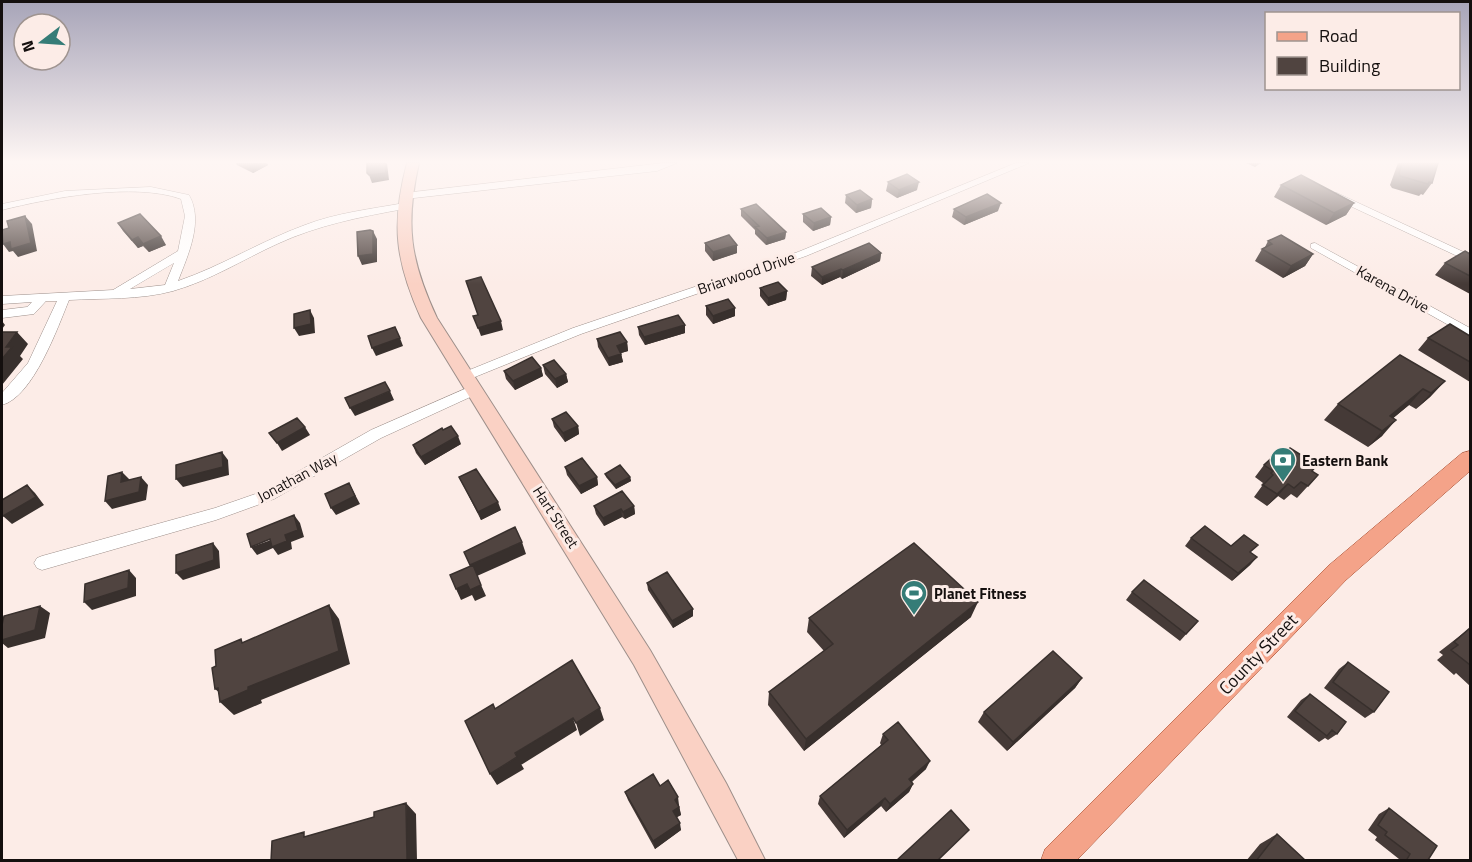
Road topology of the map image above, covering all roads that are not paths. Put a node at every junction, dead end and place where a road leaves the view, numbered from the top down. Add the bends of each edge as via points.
1 (19, 203) edge
2 (187, 203) edge
3 (395, 203) edge
4 (404, 203) edge
5 (926, 203) edge
6 (1352, 203) edge
7 (2, 207) edge
8 (1315, 246) dead end
9 (182, 253) junction
10 (1470, 259) edge
11 (170, 288) junction
12 (115, 294) junction
13 (64, 297) junction
14 (42, 298) junction
15 (2, 300) edge
16 (2, 314) edge
17 (1470, 333) edge
18 (470, 383) junction
19 (2, 400) edge
20 (1470, 459) edge
21 (42, 563) dead end
22 (752, 861) edge
23 (1056, 861) edge

1 - 7 street
2 - 9 street via 189,225
3 - 11 street via 311,226 211,274
4 - 18 street, Hart Street via 405,238 421,302
5 - 18 street, Briarwood Drive via 802,254 584,328
6 - 10 street
8 - 17 street, Karena Drive
9 - 11 street
9 - 12 street
11 - 12 street
12 - 13 street
13 - 14 street
13 - 19 street via 33,369
14 - 15 street
14 - 16 street via 30,311
18 - 21 street, Jonathan Way via 269,495
18 - 22 street, Hart Street via 624,625
20 - 23 main road, County Street via 1337,573

